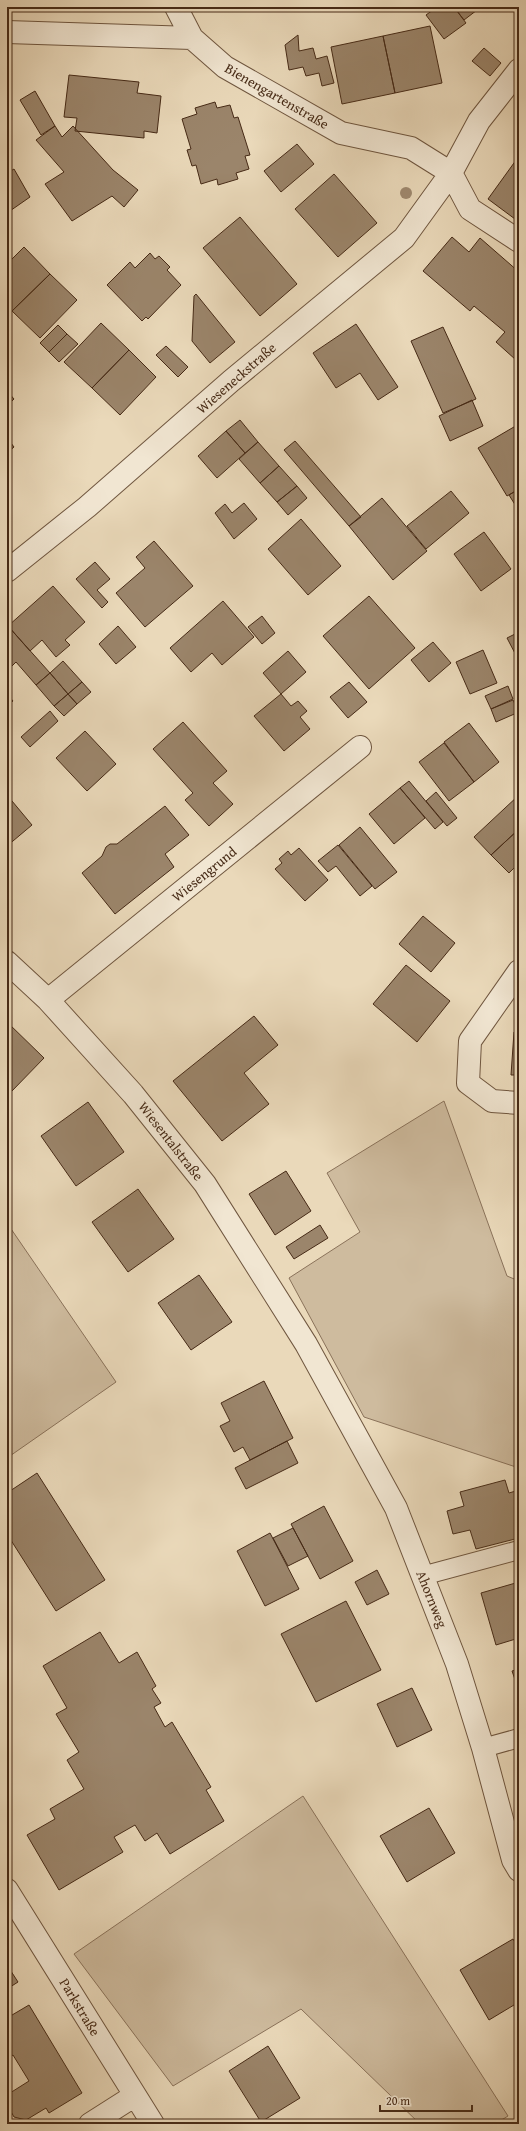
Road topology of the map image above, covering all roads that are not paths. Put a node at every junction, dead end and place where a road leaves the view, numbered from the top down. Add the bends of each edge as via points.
1 (176, 7) edge
2 (7, 32) edge
3 (192, 38) junction
4 (519, 70) edge
5 (451, 173) junction
6 (519, 241) edge
7 (7, 571) edge
8 (360, 747) dead end
9 (7, 962) edge
10 (519, 971) edge
11 (48, 1000) junction
12 (519, 1103) edge
13 (306, 1344) joint
14 (519, 1550) edge
15 (422, 1576) junction
16 (519, 1738) edge
17 (483, 1748) junction
18 (519, 1870) edge
19 (7, 1890) edge
20 (134, 2096) junction
21 (90, 2124) edge
22 (153, 2124) edge

1 - 3 street
2 - 3 street
3 - 5 street, Bienengartenstraße via 225,68 341,133 411,148
4 - 5 street, Wieseneckstraße via 479,121
5 - 6 street via 470,209
5 - 7 street, Wieseneckstraße via 404,238
8 - 11 street, Wiesengrund
9 - 11 street, Wiesentalstraße
10 - 12 street via 470,1041 468,1083 492,1100
11 - 13 street, Wiesentalstraße via 133,1094 205,1184
13 - 15 street, Ahornweg via 396,1508
14 - 15 lane
15 - 17 street, Ahornweg via 457,1664
16 - 17 lane
17 - 18 street, Ahornweg via 513,1860
19 - 20 street, Parkstraße
20 - 21 street
20 - 22 street, Parkstraße

